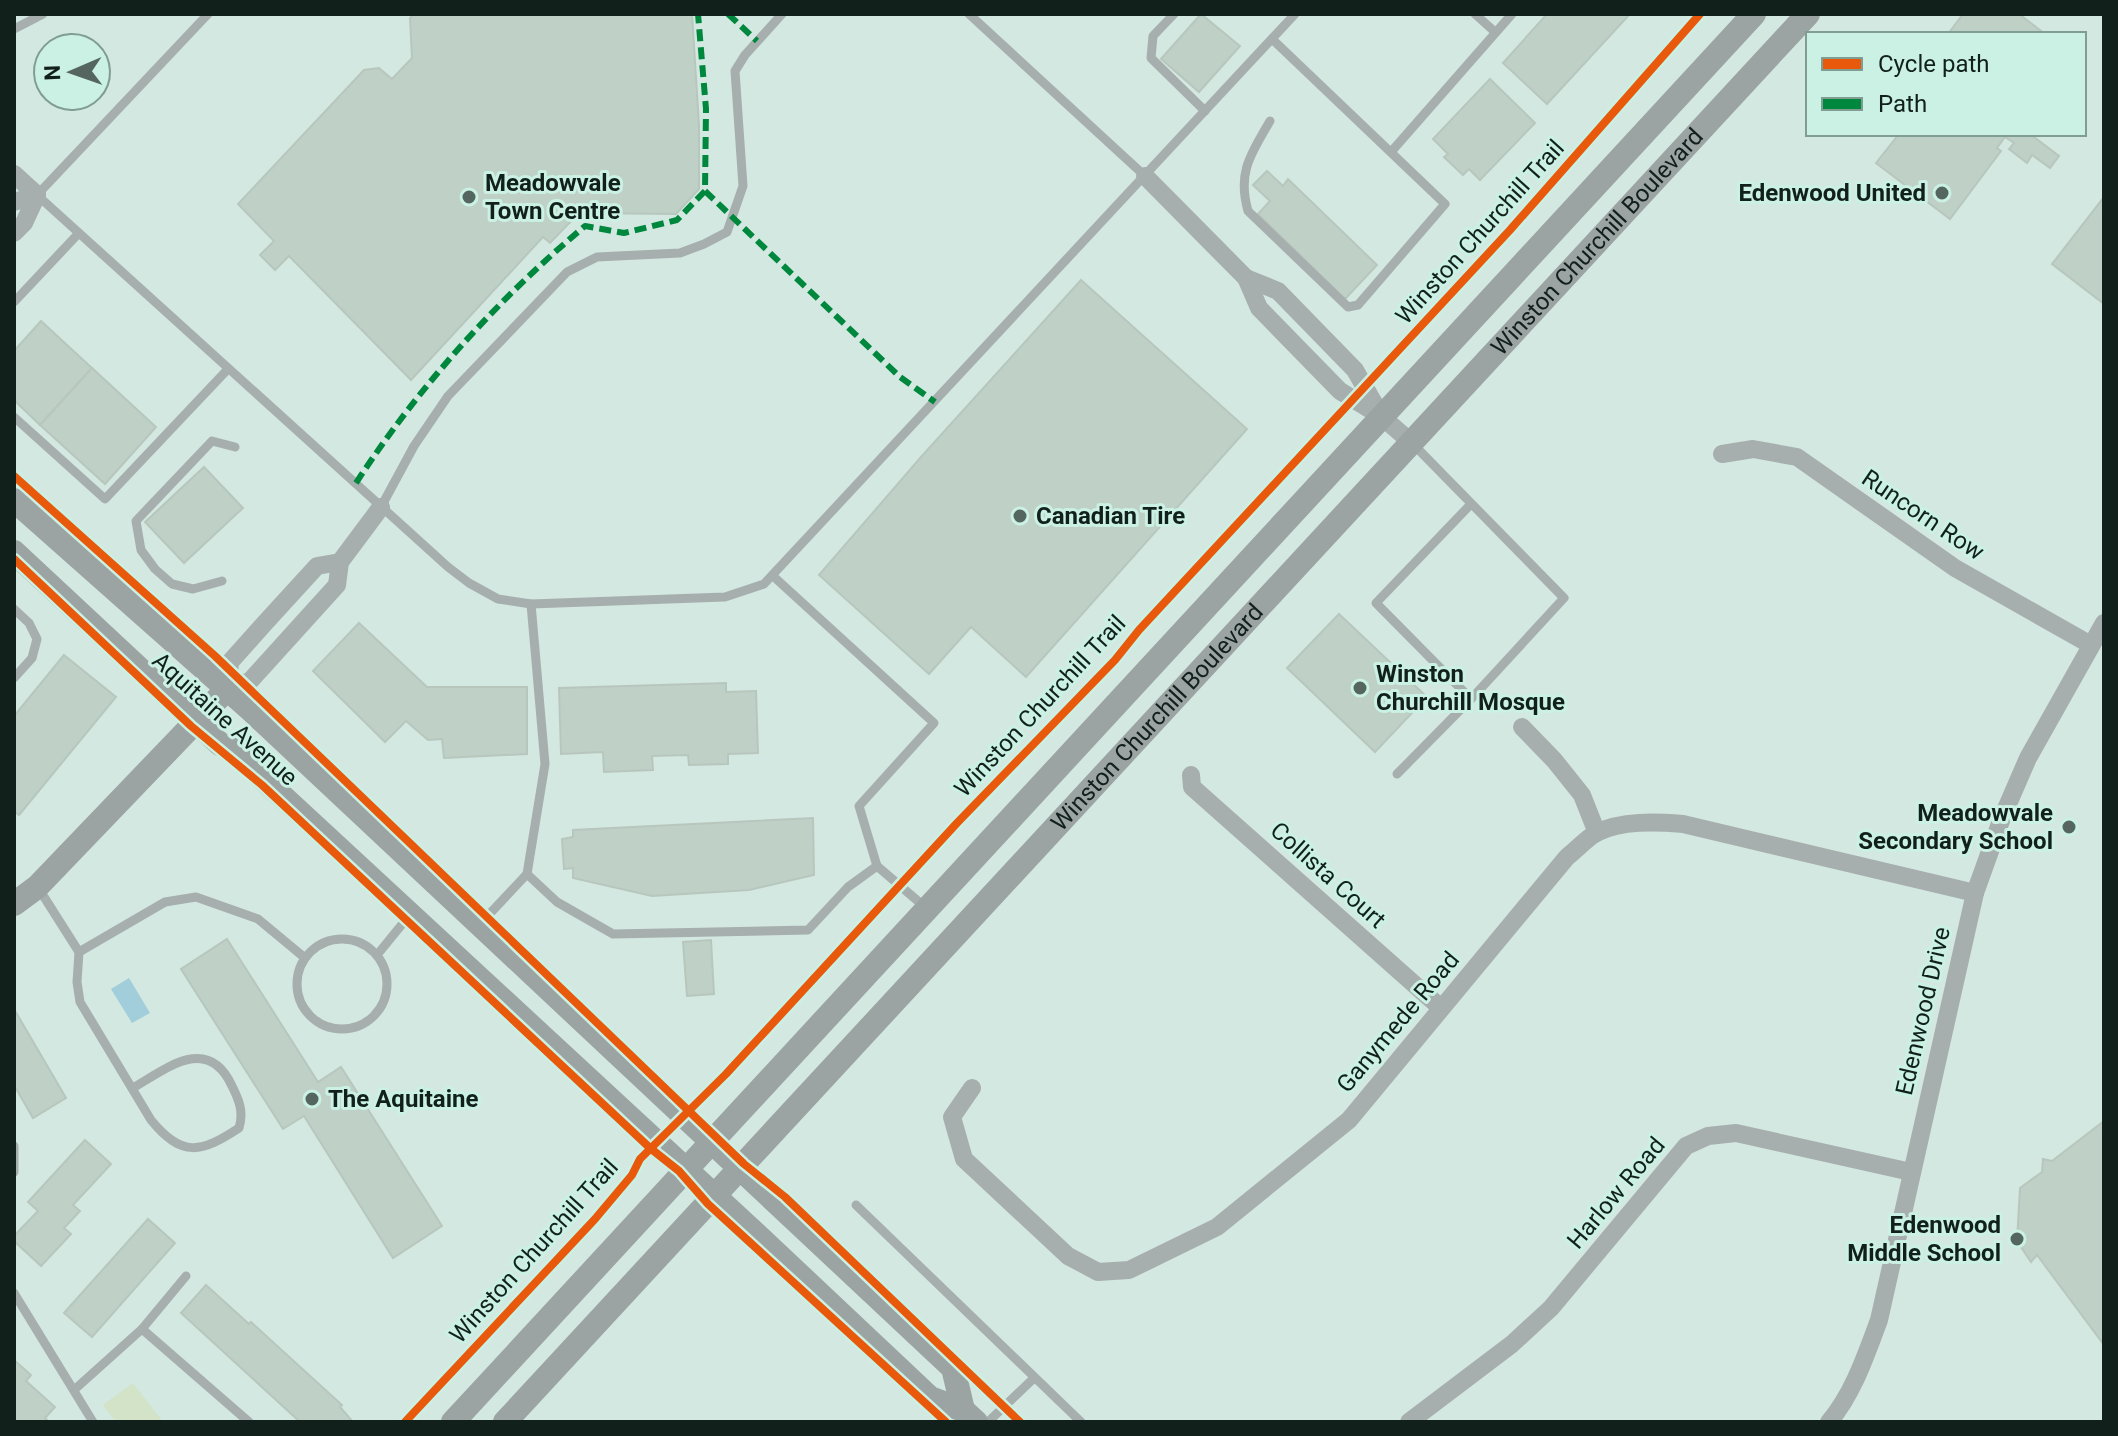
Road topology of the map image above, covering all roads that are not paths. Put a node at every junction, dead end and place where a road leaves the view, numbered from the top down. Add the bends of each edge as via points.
1 (43, 14) edge
2 (208, 14) edge
3 (782, 14) edge
4 (969, 14) edge
5 (1174, 14) edge
6 (1295, 14) edge
7 (1475, 14) edge
8 (1512, 14) edge
9 (1754, 14) edge
10 (1808, 14) edge
11 (14, 29) edge
12 (1495, 32) junction
13 (1272, 39) junction
14 (1205, 111) junction
15 (1270, 121) dead end
16 (1391, 152) junction
17 (14, 174) edge
18 (1145, 176) junction
19 (37, 195) junction
20 (14, 202) edge
21 (14, 233) edge
22 (78, 234) junction
23 (14, 302) edge
24 (228, 369) junction
25 (1381, 416) junction
26 (14, 417) edge
27 (1412, 443) junction
28 (235, 447) dead end
29 (1722, 454) dead end
30 (14, 500) edge
31 (1471, 504) junction
32 (381, 507) junction
33 (14, 552) edge
34 (340, 562) junction
35 (773, 576) junction
36 (222, 581) dead end
37 (531, 604) junction
38 (14, 609) edge
39 (2104, 623) edge
40 (2091, 645) junction
41 (14, 678) edge
42 (228, 688) junction
43 (1471, 699) junction
44 (196, 721) junction
45 (1522, 727) dead end
46 (1397, 774) dead end
47 (1191, 775) dead end
48 (1597, 833) junction
49 (877, 866) junction
50 (527, 874) junction
51 (37, 887) junction
52 (1975, 893) junction
53 (14, 904) edge
54 (926, 908) junction
55 (410, 914) junction
56 (479, 925) junction
57 (79, 952) junction
58 (377, 955) junction
59 (305, 958) junction
60 (1441, 1008) junction
61 (133, 1088) junction
62 (972, 1088) dead end
63 (712, 1140) junction
64 (14, 1146) edge
65 (741, 1167) junction
66 (686, 1169) junction
67 (14, 1172) edge
68 (1911, 1172) junction
69 (715, 1196) junction
70 (856, 1205) dead end
71 (186, 1276) dead end
72 (14, 1293) edge
73 (142, 1329) junction
74 (1034, 1378) junction
75 (74, 1390) junction
76 (969, 1416) edge
77 (1839, 1419) edge
78 (93, 1422) edge
79 (249, 1422) edge
80 (453, 1422) edge
81 (505, 1422) edge
82 (988, 1422) edge
83 (1081, 1422) edge
84 (1409, 1422) edge

1 - 11 lane
2 - 19 lane
3 - 32 lane via 735,71 743,186 727,232 680,253 597,257 567,272 448,396
4 - 18 lane
5 - 14 lane via 1153,36 1151,58
6 - 13 lane
7 - 12 lane
8 - 12 lane
9 - 25 main road, Winston Churchill Boulevard
10 - 27 main road, Winston Churchill Boulevard
12 - 16 lane
13 - 14 lane
13 - 16 lane
14 - 18 lane
15 - 16 lane via 1244,168 1248,211 1348,307 1358,305 1445,204
17 - 19 street
18 - 25 street via 1246,278 1259,308 1340,391
18 - 35 lane
19 - 20 street
19 - 21 street
19 - 22 lane
22 - 23 lane
22 - 24 lane
24 - 26 lane via 105,499
24 - 32 lane
25 - 27 street
25 - 54 main road, Winston Churchill Boulevard
27 - 31 lane
27 - 65 main road, Winston Churchill Boulevard
28 - 36 lane via 212,441 136,521 141,550 172,584 193,589
29 - 40 street, Runcorn Row via 1753,449 1797,457 1955,568
30 - 42 main road, Aquitaine Avenue
31 - 43 lane via 1564,598
31 - 43 lane via 1376,603
32 - 34 street
32 - 37 lane via 469,583 498,599
33 - 44 main road, Aquitaine Avenue
34 - 42 street via 337,585 250,681
34 - 42 street via 317,566 230,662
35 - 37 lane via 725,597
35 - 49 lane via 934,723 859,806
37 - 50 lane via 545,764
38 - 41 lane via 37,639 32,658
39 - 40 street, Edenwood Drive
40 - 52 street, Edenwood Drive via 2028,758
42 - 44 main road
42 - 56 main road, Aquitaine Avenue
43 - 46 lane
44 - 51 main road
44 - 55 main road, Aquitaine Avenue
45 - 48 street via 1582,795
47 - 60 street, Collista Court via 1192,787
48 - 52 street, Ganymede Road via 1625,825 1683,824
48 - 60 street, Ganymede Road via 1567,857
49 - 50 lane via 848,887 808,930 613,934 557,902
49 - 54 lane
50 - 56 lane
51 - 53 main road
51 - 57 lane
52 - 68 street, Edenwood Drive
54 - 63 main road, Winston Churchill Boulevard
55 - 58 lane
55 - 66 main road, Aquitaine Avenue
56 - 63 main road, Aquitaine Avenue
57 - 59 lane via 165,902 196,897 258,919
57 - 61 lane via 80,1002
58 - 59 lane via 354,940 340,939 314,948
58 - 59 lane via 385,968 386,999 367,1023 337,1030 310,1016 301,1003 298,973
60 - 62 street, Ganymede Road via 1349,1120 1217,1227 1129,1270 1098,1272 1068,1256 964,1159 952,1117
61 - 61 lane via 151,1120 177,1146 204,1147 239,1128 239,1101 226,1073 207,1059 175,1063
63 - 65 main road, Aquitaine Avenue
63 - 66 main road, Winston Churchill Boulevard
64 - 67 lane
65 - 69 main road, Winston Churchill Boulevard
65 - 76 main road, Aquitaine Avenue via 953,1368
66 - 69 main road, Aquitaine Avenue
66 - 80 main road, Winston Churchill Boulevard
68 - 77 street, Edenwood Drive via 1879,1320
68 - 84 street, Harlow Road via 1736,1133 1708,1136 1686,1146 1551,1308
69 - 76 main road, Aquitaine Avenue via 930,1398
69 - 81 main road, Winston Churchill Boulevard
70 - 74 lane
71 - 73 lane
72 - 75 lane
73 - 75 lane
73 - 79 lane
74 - 82 lane
74 - 83 lane
75 - 78 lane

